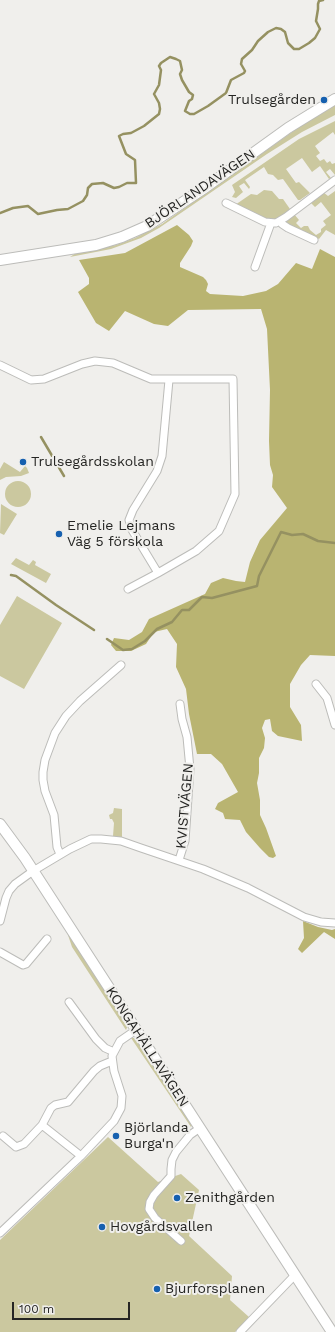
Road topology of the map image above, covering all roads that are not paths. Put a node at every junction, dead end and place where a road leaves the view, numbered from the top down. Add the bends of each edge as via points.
1 (335, 91) edge
2 (335, 99) edge
3 (288, 128) junction
4 (335, 180) edge
5 (226, 203) dead end
6 (280, 221) junction
7 (270, 223) junction
8 (314, 240) dead end
9 (62, 250) junction
10 (0, 254) edge
11 (0, 260) edge
12 (256, 267) dead end
13 (0, 365) edge
14 (169, 380) junction
15 (158, 574) junction
16 (128, 589) dead end
17 (122, 665) dead end
18 (316, 684) dead end
19 (180, 704) dead end
20 (335, 725) edge
21 (0, 824) edge
22 (60, 854) junction
23 (180, 860) junction
24 (33, 871) junction
25 (0, 921) edge
26 (335, 923) edge
27 (47, 939) dead end
28 (0, 952) edge
29 (69, 1002) dead end
30 (136, 1030) junction
31 (114, 1052) junction
32 (112, 1061) junction
33 (42, 1126) junction
34 (200, 1128) junction
35 (3, 1136) dead end
36 (81, 1156) junction
37 (0, 1233) edge
38 (181, 1241) dead end
39 (295, 1275) junction
40 (240, 1332) edge
41 (332, 1332) edge

1 - 3 street, BJÖRLANDAVÄGEN
2 - 3 street, BJÖRLANDAVÄGEN
3 - 9 street, BJÖRLANDAVÄGEN via 147,226 112,240
4 - 6 street
5 - 7 street
6 - 7 street
6 - 8 street via 288,228
7 - 12 street
9 - 10 street, BJÖRLANDAVÄGEN
9 - 11 street, BJÖRLANDAVÄGEN
13 - 14 street via 31,380 44,379 95,360 113,363 151,379
14 - 15 street via 162,456 157,471 129,520 132,530
14 - 15 street via 233,379 235,494 219,531 196,551
15 - 16 street
17 - 22 street via 66,716 55,734 45,760 43,780 54,815
18 - 20 street via 327,698
19 - 23 street, KVISTVÄGEN via 190,769 185,841
21 - 24 street, KONGAHÄLLAVÄGEN
22 - 23 street via 83,842 102,838
22 - 24 street
23 - 26 street via 225,877 304,917
24 - 25 street via 9,891
24 - 30 street, KONGAHÄLLAVÄGEN
27 - 28 street via 23,965
29 - 31 street via 104,1048
30 - 31 street via 120,1041
30 - 34 street, KONGAHÄLLAVÄGEN
31 - 32 street
32 - 33 street via 94,1071 68,1102 51,1108
32 - 36 street via 122,1096 121,1108 114,1122
33 - 35 street via 19,1147 13,1146
33 - 36 street
34 - 38 street via 190,1135 176,1152 172,1160 171,1176 150,1202 149,1209 155,1218
34 - 39 street, KONGAHÄLLAVÄGEN
36 - 37 street
39 - 40 street
39 - 41 street, KONGAHÄLLAVÄGEN

